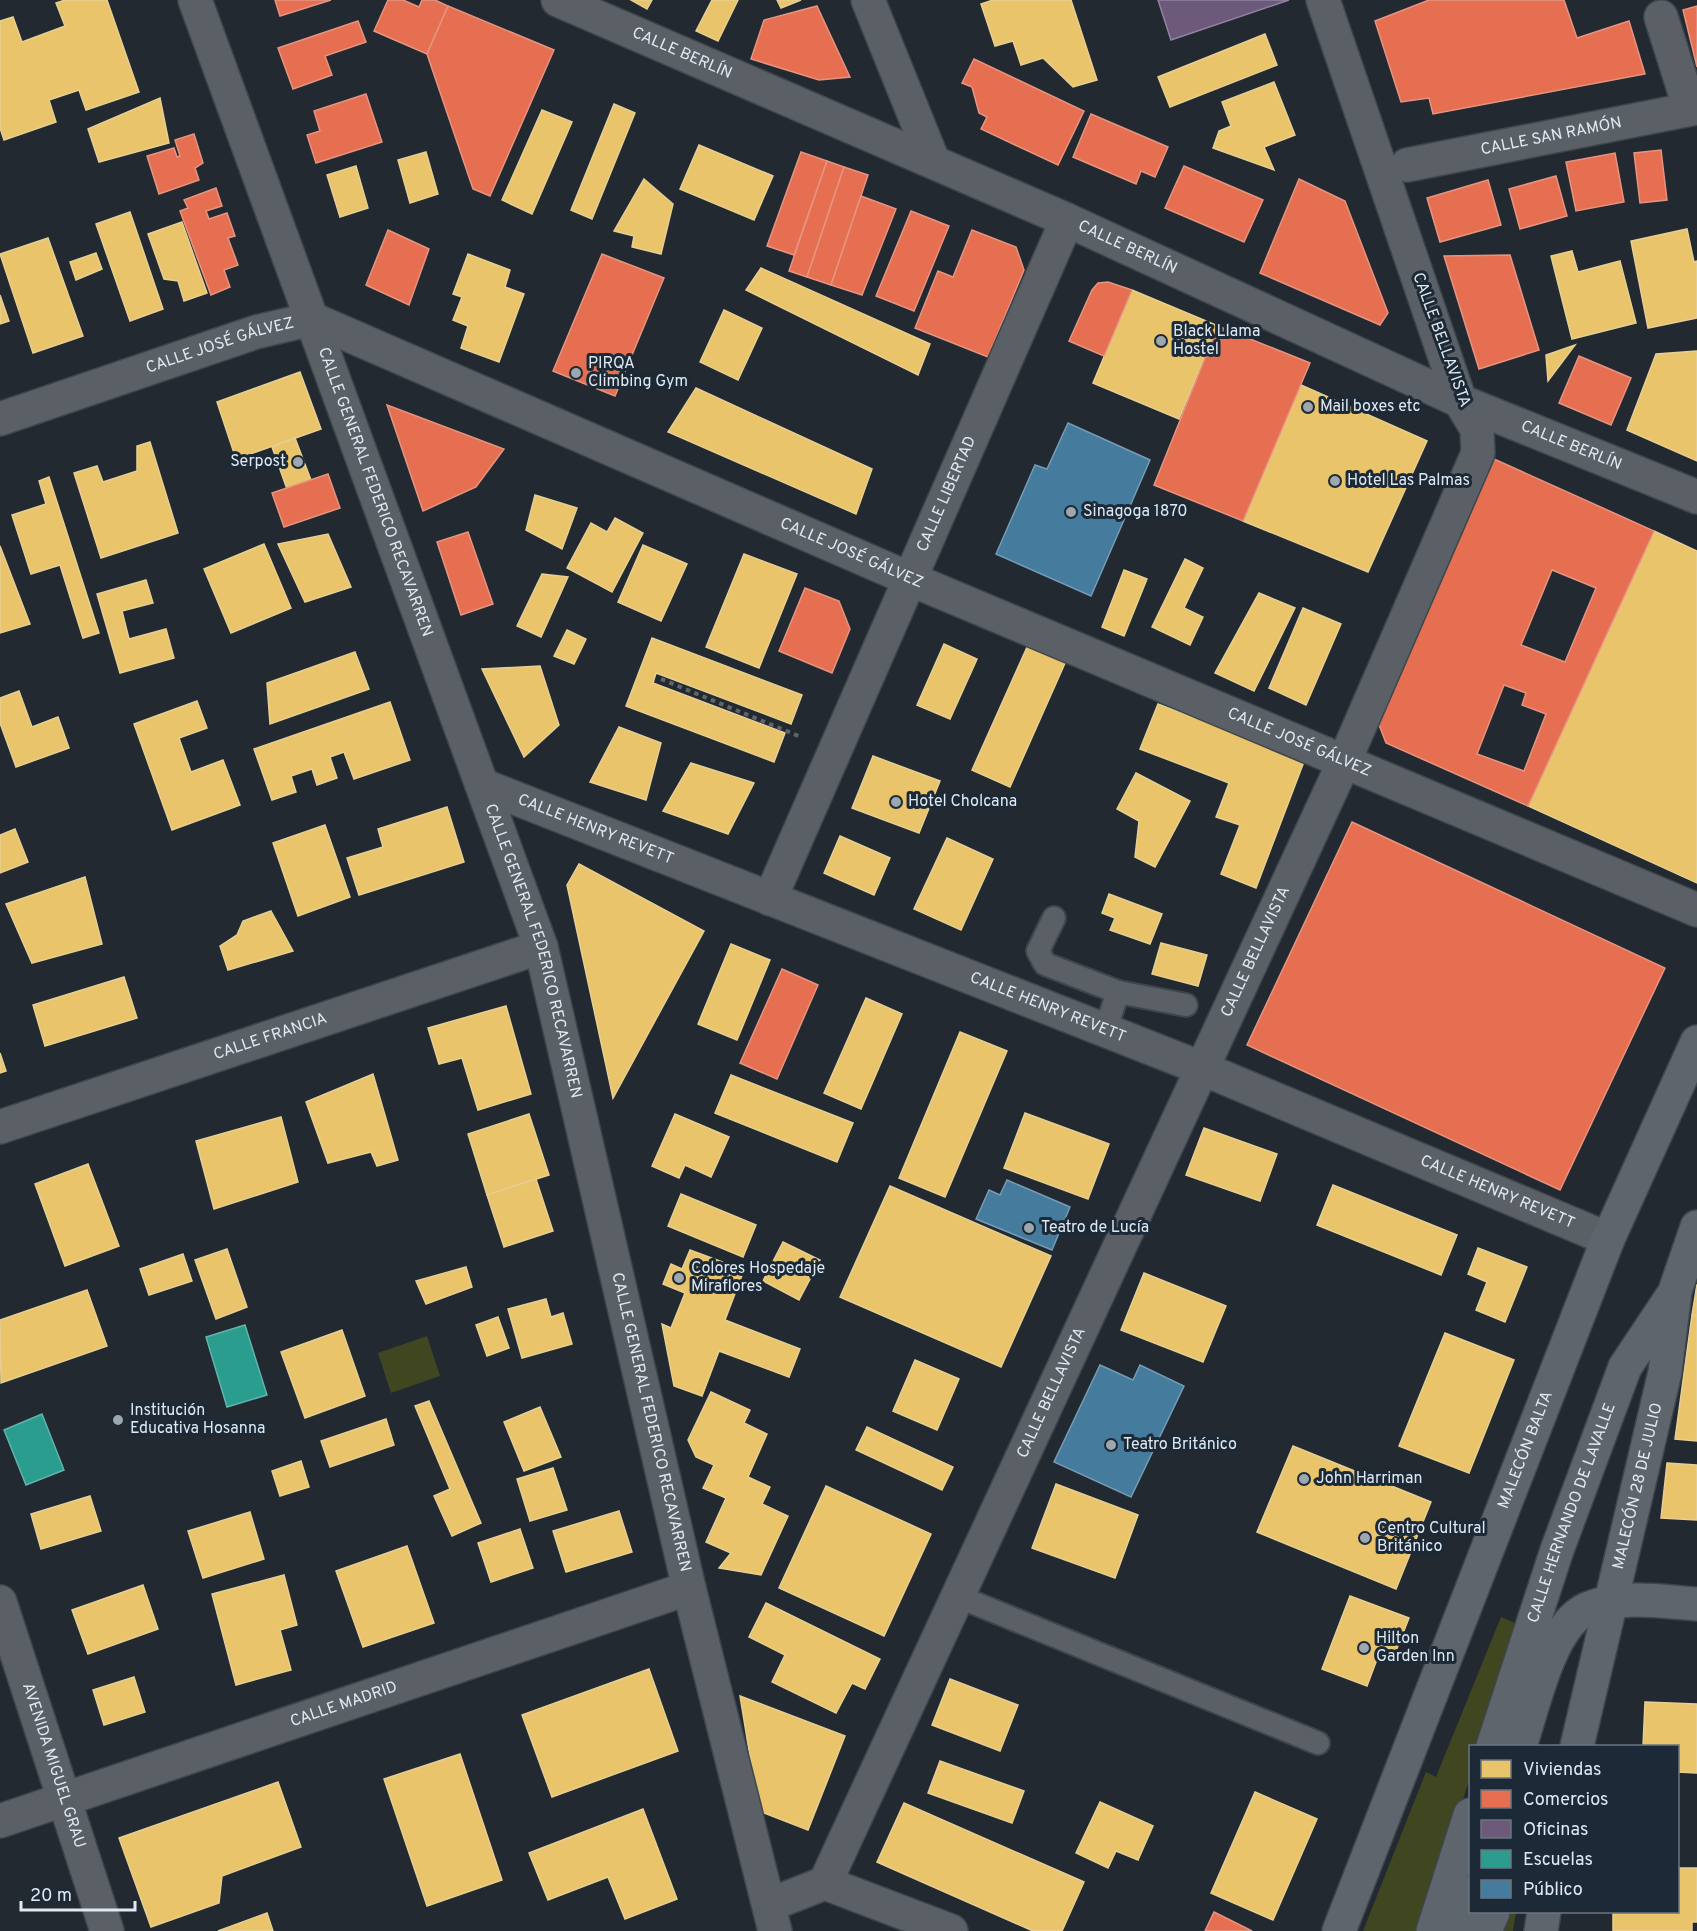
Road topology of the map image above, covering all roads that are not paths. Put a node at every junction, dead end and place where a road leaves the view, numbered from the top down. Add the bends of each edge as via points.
1 (195, 0) edge
2 (558, 0) edge
3 (868, 0) edge
4 (1323, 0) edge
5 (1662, 17) dead end
6 (1694, 109) edge
7 (933, 161) junction
8 (1407, 165) dead end
9 (1067, 220) junction
10 (312, 319) junction
11 (1460, 401) junction
12 (0, 419) edge
13 (1697, 496) edge
14 (910, 579) junction
15 (1344, 762) junction
16 (482, 785) junction
17 (770, 899) junction
18 (1697, 910) edge
19 (1054, 918) dead end
20 (541, 947) junction
21 (1118, 992) junction
22 (1186, 1005) dead end
23 (1105, 1031) junction
24 (1697, 1042) edge
25 (1201, 1068) junction
26 (0, 1127) edge
27 (1697, 1227) edge
28 (1608, 1239) junction
29 (1676, 1291) junction
30 (689, 1588) junction
31 (957, 1596) junction
32 (0, 1602) edge
33 (1609, 1603) junction
34 (1697, 1604) edge
35 (1318, 1743) dead end
36 (1492, 1745) edge
37 (1520, 1745) edge
38 (1577, 1745) edge
39 (64, 1801) junction
40 (1469, 1818) edge
41 (0, 1821) edge
42 (825, 1883) junction
43 (1469, 1897) edge
44 (1492, 1913) edge
45 (1544, 1913) edge
46 (772, 1918) edge
47 (106, 1931) edge
48 (951, 1931) edge
49 (1339, 1931) edge
50 (1433, 1931) edge
51 (1458, 1931) edge
52 (1485, 1931) edge
53 (1541, 1931) edge

1 - 10 street, CALLE GENERAL FEDERICO RECAVARREN
2 - 7 street, CALLE BERLÍN
3 - 7 street
4 - 11 street, CALLE BELLAVISTA
5 - 6 street
6 - 8 street, CALLE SAN RAMÓN
7 - 9 street, CALLE BERLÍN
9 - 11 street, CALLE BERLÍN
9 - 14 street, CALLE LIBERTAD
10 - 12 street, CALLE JOSÉ GÁLVEZ via 256,332
10 - 14 street, CALLE JOSÉ GÁLVEZ
10 - 16 street, CALLE GENERAL FEDERICO RECAVARREN
11 - 13 street, CALLE BERLÍN
11 - 15 street, CALLE BELLAVISTA via 1477,429 1478,453
14 - 15 street, CALLE JOSÉ GÁLVEZ
14 - 17 street, CALLE LIBERTAD
15 - 18 street, CALLE JOSÉ GÁLVEZ
15 - 25 street, CALLE BELLAVISTA
16 - 17 street, CALLE HENRY REVETT
16 - 20 street, CALLE GENERAL FEDERICO RECAVARREN
17 - 23 street, CALLE HENRY REVETT
19 - 21 lane via 1038,951 1045,964
20 - 26 street, CALLE FRANCIA
20 - 30 street, CALLE GENERAL FEDERICO RECAVARREN
21 - 22 lane
21 - 23 lane
23 - 25 street, CALLE HENRY REVETT
24 - 28 main road, MALECÓN BALTA
25 - 28 street, CALLE HENRY REVETT
25 - 31 street, CALLE BELLAVISTA
27 - 29 main road, MALECÓN 28 DE JULIO
28 - 49 main road, MALECÓN BALTA
29 - 33 main road, MALECÓN 28 DE JULIO via 1665,1372
29 - 36 main road, CALLE HERNANDO DE LAVALLE via 1625,1367 1557,1550
30 - 39 street, CALLE MADRID
30 - 46 street, CALLE GENERAL FEDERICO RECAVARREN
31 - 35 lane
31 - 42 street, CALLE BELLAVISTA
32 - 39 street, AVENIDA MIGUEL GRAU
33 - 34 main road, CALLE HERNANDO DE LAVALLE
33 - 37 main road, CALLE HERNANDO DE LAVALLE via 1581,1612 1561,1633
33 - 38 main road, MALECÓN 28 DE JULIO
39 - 41 street, CALLE MADRID
39 - 47 street, AVENIDA MIGUEL GRAU
40 - 50 main road
42 - 46 street
42 - 48 street
43 - 51 main road
44 - 52 main road
45 - 53 main road

